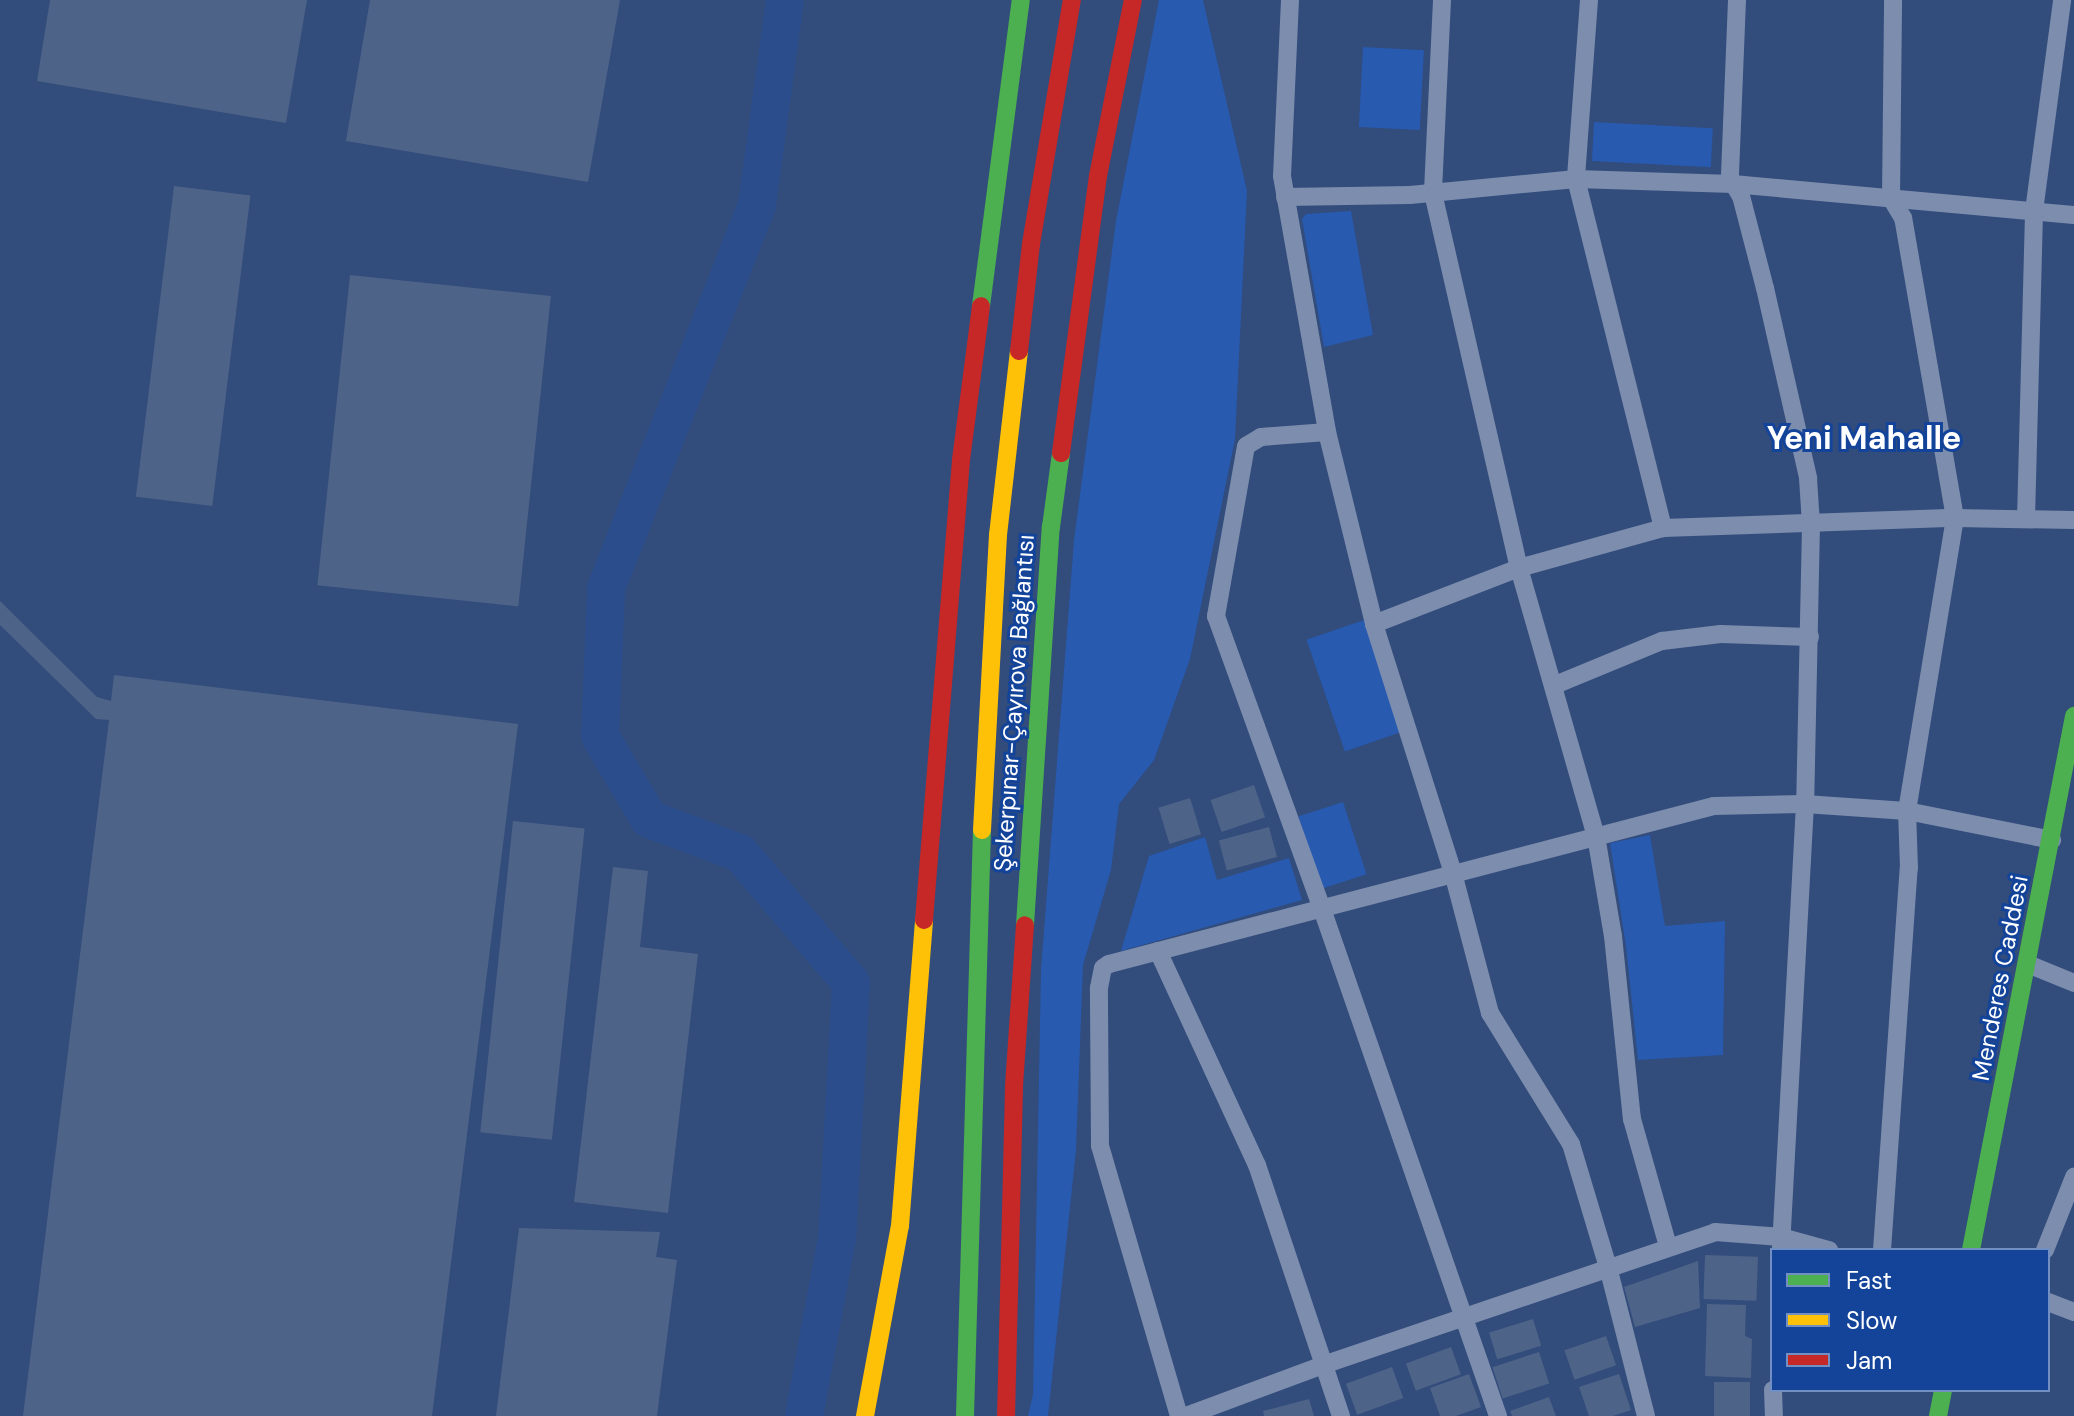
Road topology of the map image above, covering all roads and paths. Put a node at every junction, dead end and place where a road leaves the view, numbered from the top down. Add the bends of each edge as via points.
1 (1021, 0) edge
2 (1072, 0) edge
3 (1133, 0) edge
4 (1290, 0) edge
5 (1442, 0) edge
6 (1589, 0) edge
7 (1737, 0) edge
8 (1893, 0) edge
9 (2062, 0) edge
10 (1576, 179) junction
11 (1726, 182) junction
12 (1768, 188) junction
13 (1890, 191) junction
14 (1433, 193) junction
15 (1285, 197) junction
16 (1914, 200) junction
17 (1745, 210) junction
18 (2034, 211) junction
19 (2074, 215) edge
20 (1903, 218) junction
21 (1327, 432) junction
22 (1955, 518) junction
23 (2026, 519) junction
24 (2074, 520) edge
25 (1811, 525) junction
26 (1663, 528) junction
27 (1519, 568) junction
28 (1374, 624) junction
29 (1810, 637) junction
30 (1555, 685) junction
31 (2074, 716) edge
32 (1805, 804) junction
33 (1907, 811) junction
34 (1596, 836) junction
35 (2052, 840) junction
36 (1453, 873) junction
37 (1321, 906) junction
38 (1158, 951) junction
39 (2028, 964) junction
40 (2074, 983) edge
41 (2074, 1177) edge
42 (1781, 1244) edge
43 (1668, 1246) junction
44 (1813, 1248) edge
45 (1882, 1248) edge
46 (1971, 1248) edge
47 (2046, 1248) edge
48 (1608, 1267) junction
49 (2050, 1303) edge
50 (2074, 1312) edge
51 (1463, 1317) junction
52 (1326, 1364) junction
53 (1773, 1392) edge
54 (1943, 1392) edge
55 (1196, 1414) edge
56 (865, 1416) edge
57 (965, 1416) edge
58 (1006, 1416) edge
59 (1179, 1416) edge
60 (1341, 1416) edge
61 (1498, 1416) edge
62 (1646, 1416) edge
63 (1774, 1416) edge
64 (1938, 1416) edge

1 - 56 main road via 961,460 900,1226
2 - 57 main road, Şekerpınar-Çayırova Bağlantısı via 1031,244 998,535 976,935
3 - 58 main road, Şekerpınar-Çayırova Bağlantısı via 1098,176 1051,527 1014,1086
4 - 15 street via 1281,153
5 - 14 street
6 - 10 street
7 - 11 street
8 - 13 street
9 - 18 street
10 - 11 street
10 - 14 street
10 - 26 street
11 - 12 street
11 - 17 street
12 - 13 street via 1868,196
12 - 17 street via 1751,192
13 - 16 street
13 - 20 street
14 - 15 street
14 - 27 street
15 - 21 street
16 - 18 street
16 - 20 street via 1904,205
17 - 25 street via 1808,478
18 - 19 street
18 - 23 street
20 - 22 street
21 - 28 street
21 - 37 street via 1261,437 1246,446 1216,616
22 - 23 street
22 - 25 street
22 - 33 street
23 - 24 street
25 - 26 street
25 - 29 street
26 - 27 street
27 - 28 street
27 - 30 street
28 - 36 street
29 - 30 street via 1721,634 1662,641
29 - 32 street
30 - 34 street
31 - 35 main road, Menderes Caddesi
32 - 33 street
32 - 34 street via 1714,806
32 - 42 street
33 - 35 street
33 - 45 street via 1909,868
34 - 36 street
34 - 43 street via 1613,936 1632,1119
35 - 39 main road, Menderes Caddesi
36 - 37 street
36 - 48 street via 1490,1013 1571,1144
37 - 38 street
37 - 51 street
38 - 52 street via 1257,1165
38 - 59 street via 1114,962 1099,978 1100,1146
39 - 40 street
39 - 46 main road, Menderes Caddesi
41 - 47 street
42 - 43 street via 1715,1232
42 - 44 street
43 - 48 street
48 - 51 street
48 - 62 street
49 - 50 street
51 - 52 street
51 - 61 street
52 - 55 street
52 - 60 street
53 - 63 street
54 - 64 main road

